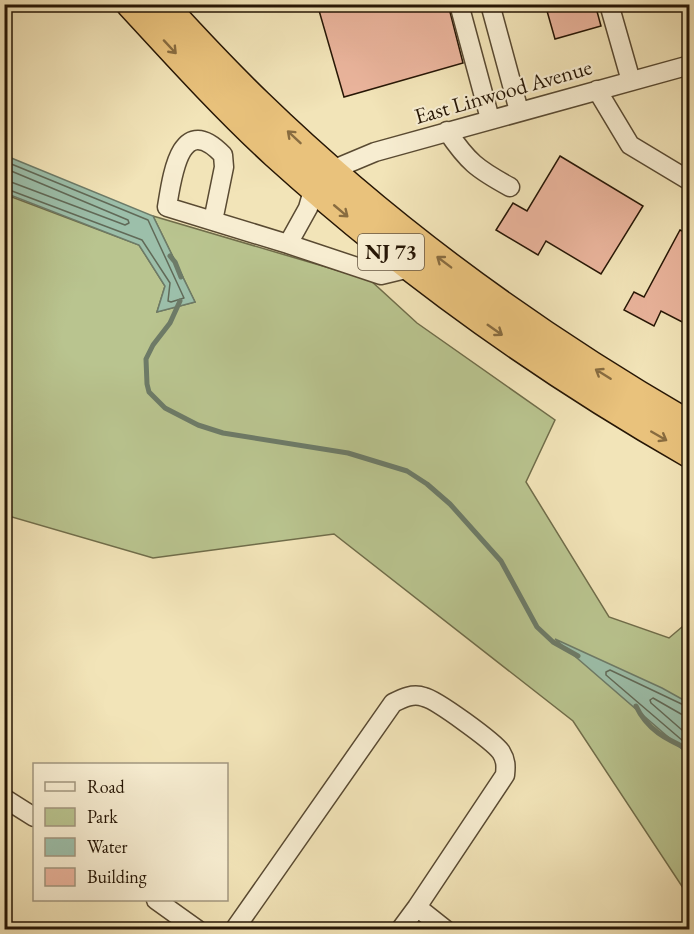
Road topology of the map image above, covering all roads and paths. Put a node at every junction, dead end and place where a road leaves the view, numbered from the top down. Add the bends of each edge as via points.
1 (130, 4) edge
2 (163, 4) edge
3 (459, 4) edge
4 (490, 4) edge
5 (609, 4) edge
6 (690, 65) edge
7 (631, 81) junction
8 (597, 90) junction
9 (519, 111) junction
10 (490, 119) junction
11 (447, 131) junction
12 (323, 179) junction
13 (690, 181) edge
14 (510, 187) dead end
15 (213, 221) dead end
16 (288, 244) junction
17 (410, 268) junction
18 (690, 425) edge
19 (690, 453) edge
20 (4, 798) edge
21 (33, 817) edge
22 (157, 901) edge
23 (417, 907) junction
24 (198, 930) edge
25 (234, 930) edge
26 (399, 930) edge
27 (446, 930) edge

1 -> 12 highway, NJ 73 via 237,117
12 -> 2 highway, NJ 73
3 - 10 street
4 - 9 street
5 - 7 street
6 - 7 street, East Linwood Avenue
7 - 8 street, East Linwood Avenue
8 - 9 street, East Linwood Avenue
8 - 13 street via 630,145
9 - 10 street, East Linwood Avenue
10 - 11 street, East Linwood Avenue
11 - 12 street, East Linwood Avenue via 364,155
11 - 14 street via 463,155 482,172
12 - 16 street
12 -> 17 highway, NJ 73
18 -> 12 highway, NJ 73 via 601,373 398,227
15 - 16 street
16 - 17 street via 381,275
17 -> 19 highway, NJ 73 via 530,355
20 - 21 street
22 - 24 street
23 - 25 street via 505,775 507,763 500,750 447,709 424,697 407,696 393,703
23 - 26 street
23 - 27 street

